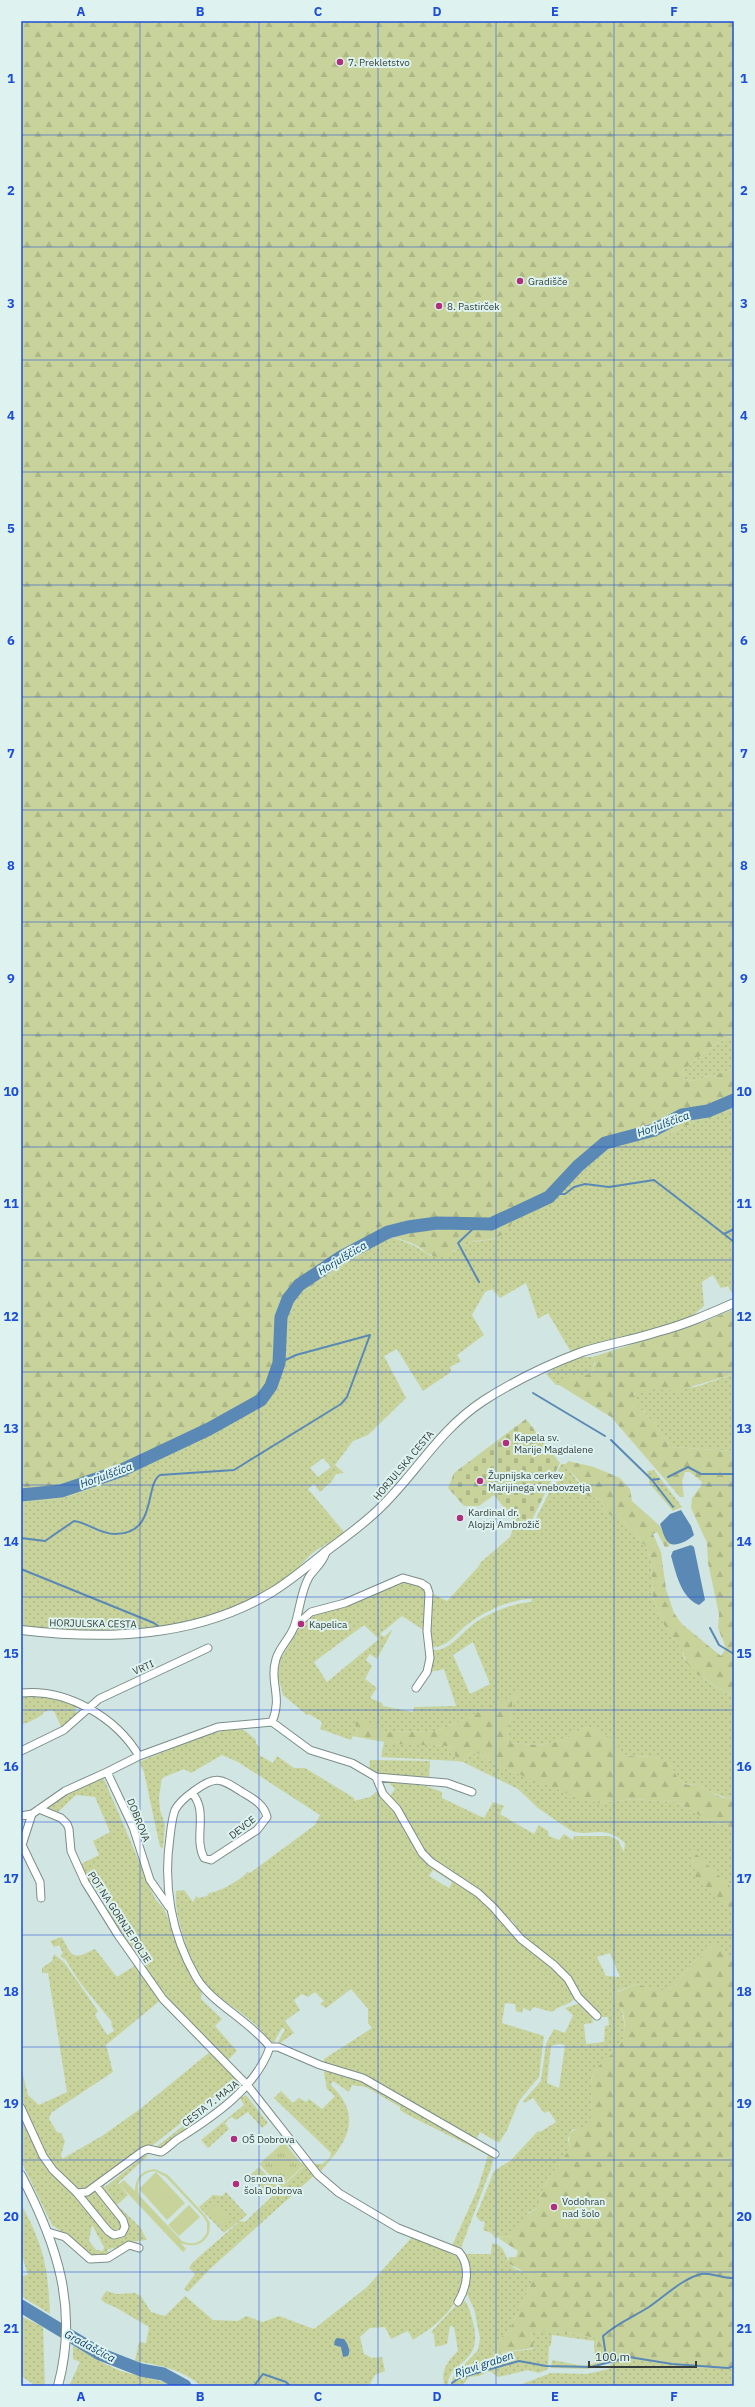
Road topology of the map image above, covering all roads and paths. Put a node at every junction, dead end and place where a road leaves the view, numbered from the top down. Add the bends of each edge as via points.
1 (734, 1303) edge
2 (326, 1552) junction
3 (294, 1627) junction
4 (21, 1630) edge
5 (208, 1648) dead end
6 (416, 1688) dead end
7 (21, 1693) edge
8 (88, 1708) junction
9 (272, 1722) junction
10 (21, 1751) edge
11 (139, 1756) junction
12 (107, 1772) junction
13 (376, 1777) junction
14 (472, 1792) dead end
15 (192, 1793) junction
16 (39, 1809) junction
17 (32, 1814) junction
18 (21, 1816) edge
19 (42, 1898) dead end
20 (169, 1907) junction
21 (597, 2016) dead end
22 (270, 2047) junction
23 (248, 2086) junction
24 (21, 2108) edge
25 (495, 2154) dead end
26 (21, 2175) edge
27 (96, 2186) junction
28 (78, 2192) junction
29 (48, 2232) junction
30 (139, 2248) dead end
31 (458, 2302) dead end
32 (58, 2386) edge

1 - 2 street, HORJULSKA CESTA via 658,1332 607,1344 563,1360 531,1374 484,1401 446,1431 366,1522
2 - 3 street via 323,1561 309,1576
2 - 4 street, HORJULSKA CESTA via 287,1582 250,1604 189,1625 118,1635
3 - 6 street via 310,1612 345,1603 403,1578 421,1582 429,1593 427,1631 430,1658 427,1672
3 - 9 street via 276,1657 274,1679 278,1702
5 - 8 street, VRTI via 146,1678 116,1689
7 - 8 street via 36,1692 57,1696
8 - 10 street via 64,1730
8 - 11 street via 115,1727 131,1743
9 - 11 street via 218,1727
9 - 13 street via 310,1750 352,1763
11 - 12 street
12 - 16 street via 65,1791
12 - 20 street, DOBROVA via 133,1827 150,1880
13 - 14 street via 447,1783
13 - 21 street via 383,1794 397,1809 430,1862 485,1899 521,1939 554,1964 568,1979 578,1997
15 - 15 street, DEVCE via 200,1807 200,1849 204,1858 211,1860 257,1830 267,1817 260,1804 219,1779 212,1779
15 - 20 street, DEVCE via 176,1810 172,1821 167,1860
16 - 17 street
16 - 23 street, POT NA GORNJE POLJE via 61,1818 67,1824 70,1829 71,1851 85,1882 159,1993
17 - 18 street
17 - 19 street via 22,1845 40,1882
20 - 22 street via 197,1978 210,1994 253,2027
22 - 23 street, CESTA 7. MAJA
22 - 25 street via 278,2047 320,2065 363,2078
23 - 27 street, CESTA 7. MAJA via 163,2151 143,2151
23 - 31 street via 318,2175 339,2193 398,2228 459,2252 466,2262 467,2274
24 - 28 street via 43,2156 53,2170
26 - 29 street
27 - 28 street, CESTA 7. MAJA via 86,2192
27 - 28 street via 123,2220 125,2227 122,2233 114,2235 108,2231
29 - 30 street via 65,2237 90,2260 108,2258 129,2245
29 - 32 street via 58,2260 66,2309 64,2358

